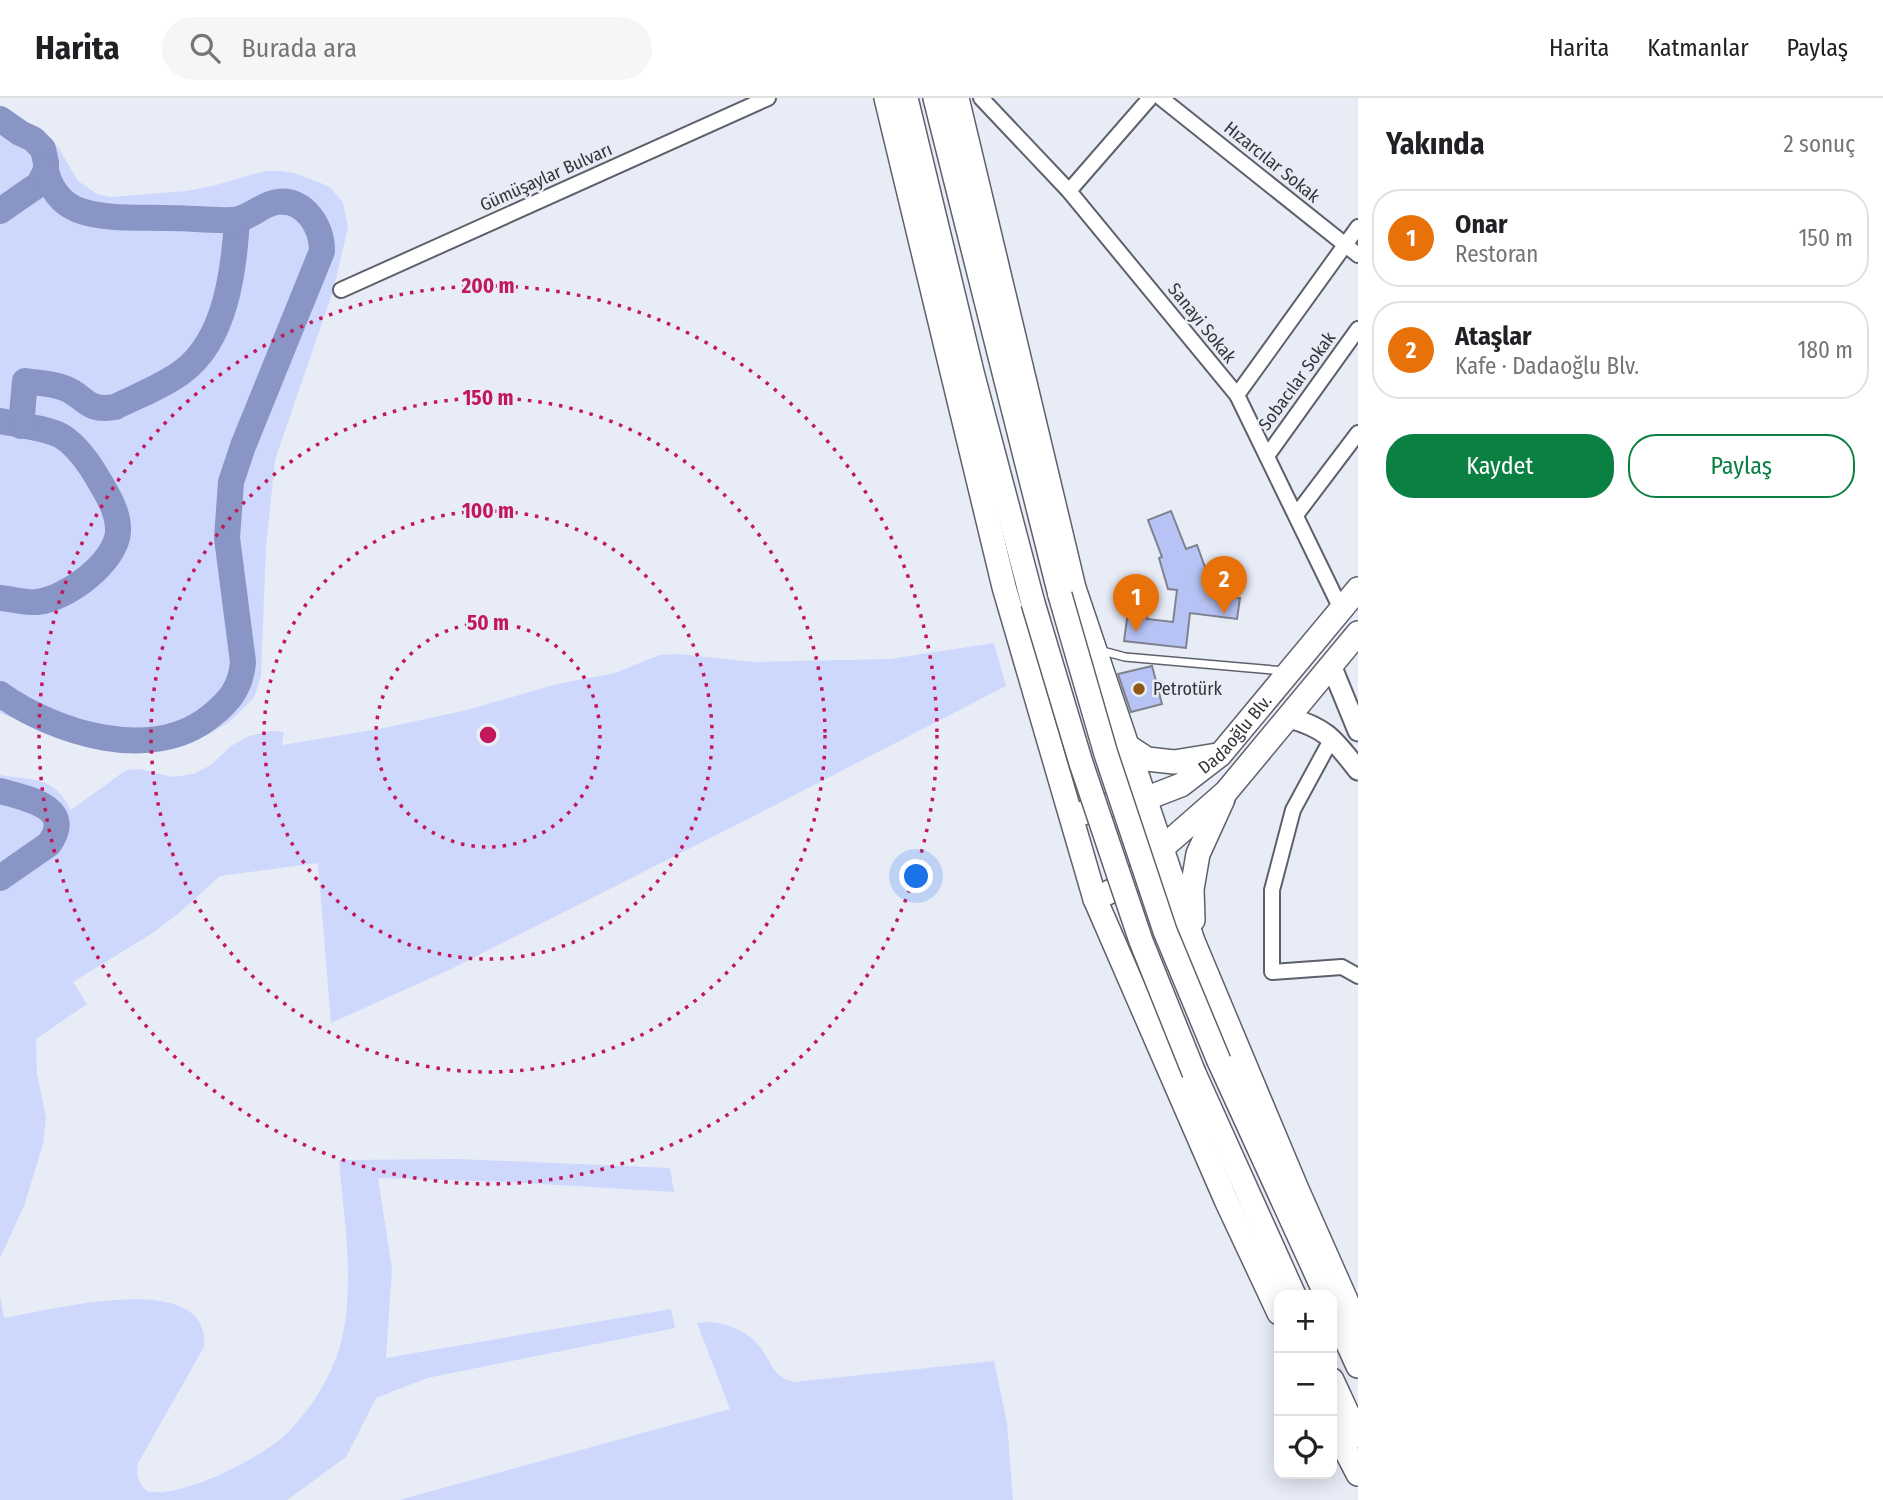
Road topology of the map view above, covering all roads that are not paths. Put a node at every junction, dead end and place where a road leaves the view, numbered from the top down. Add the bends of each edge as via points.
1 (768, 98) edge
2 (886, 98) edge
3 (906, 98) edge
4 (935, 98) edge
5 (957, 98) edge
6 (981, 98) edge
7 (1150, 98) edge
8 (1161, 98) edge
9 (1069, 191) junction
10 (1358, 227) edge
11 (1344, 244) junction
12 (1358, 255) edge
13 (341, 290) dead end
14 (1358, 329) edge
15 (1237, 396) junction
16 (1358, 433) edge
17 (1267, 456) junction
18 (1296, 515) junction
19 (1358, 589) edge
20 (1341, 609) junction
21 (1358, 633) edge
22 (1095, 649) junction
23 (1331, 666) junction
24 (1289, 672) junction
25 (1290, 718) junction
26 (1358, 731) edge
27 (1332, 738) junction
28 (1127, 746) junction
29 (1220, 755) junction
30 (1358, 770) edge
31 (1226, 792) junction
32 (1145, 800) junction
33 (1072, 817) junction
34 (1161, 849) junction
35 (1095, 899) junction
36 (1193, 941) junction
37 (1358, 976) edge
38 (1292, 1290) edge
39 (1324, 1290) edge
40 (1274, 1301) edge
41 (1337, 1320) edge
42 (1358, 1326) edge
43 (1358, 1366) edge
44 (1337, 1391) edge
45 (1337, 1434) edge
46 (1358, 1436) edge
47 (1358, 1474) edge

1 - 13 street, Gümüşaylar Bulvarı
2 - 33 highway via 1004,587
3 - 38 highway, bridge via 972,372 1081,763 1141,941 1194,1073
4 - 39 highway, bridge via 1060,595 1106,754 1165,931
5 - 22 highway via 1074,588
6 - 9 street, Sanayi Sokak
7 - 9 street
8 - 11 street, Hızarcılar Sokak
9 - 15 street, Sanayi Sokak
10 - 11 street
11 - 12 street, Hızarcılar Sokak
11 - 15 street
14 - 17 street, Sobacılar Sokak
15 - 17 street, Sanayi Sokak
16 - 18 street
17 - 18 street, Sanayi Sokak
18 - 20 street, Sanayi Sokak
19 - 20 highway, Dadaoğlu Blv.
20 - 24 highway, Dadaoğlu Blv.
21 - 23 highway, Dadaoğlu Blv.
22 - 24 lane via 1125,657
22 - 28 highway
23 - 25 highway, Dadaoğlu Blv.
23 - 26 main road
24 - 29 highway, Dadaoğlu Blv.
25 - 27 main road via 1314,724
25 - 31 highway, Dadaoğlu Blv.
27 - 30 main road
27 - 37 street via 1293,810 1272,890 1272,972 1342,967
28 - 29 highway via 1147,759 1174,762
28 - 32 highway
29 - 32 highway, Dadaoğlu Blv. via 1181,785
31 - 34 highway, Dadaoğlu Blv.
31 - 36 highway via 1198,855 1192,890
32 - 33 highway, Dadaoğlu Blv. via 1108,805
32 - 34 highway
33 - 35 highway
34 - 35 highway, Dadaoğlu Blv. via 1132,881
34 - 36 highway
35 - 40 highway
36 - 42 highway
41 - 43 highway
44 - 46 highway
45 - 47 highway

